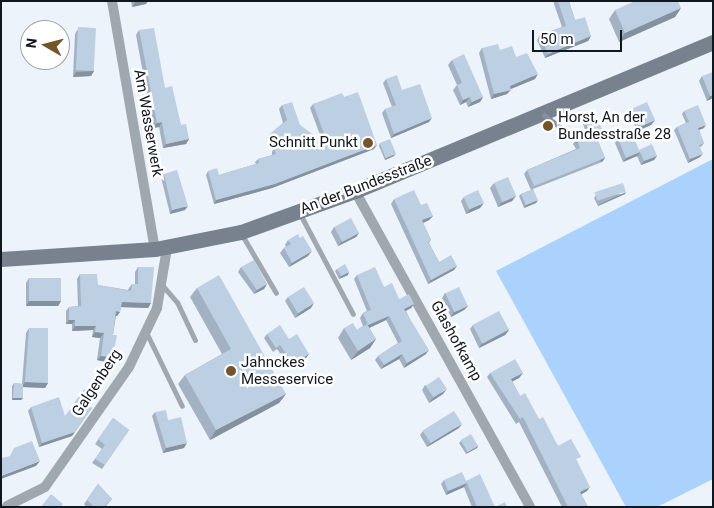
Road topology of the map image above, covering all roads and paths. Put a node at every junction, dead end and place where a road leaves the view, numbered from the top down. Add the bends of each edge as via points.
1 (112, 1) edge
2 (713, 42) edge
3 (355, 191) junction
4 (298, 211) junction
5 (241, 232) junction
6 (161, 248) junction
7 (1, 259) edge
8 (162, 285) junction
9 (276, 293) dead end
10 (353, 314) dead end
11 (146, 331) junction
12 (195, 340) dead end
13 (182, 406) dead end
14 (8, 506) edge
15 (530, 507) edge

1 - 6 street, Am Wasserwerk
2 - 3 main road, An der Bundesstraße
3 - 4 main road, An der Bundesstraße
3 - 15 street, Glashofkamp
4 - 5 main road, An der Bundesstraße
4 - 10 lane
5 - 6 main road, An der Bundesstraße
5 - 9 lane
6 - 7 main road, An der Bundesstraße
6 - 8 street, Galgenberg
8 - 11 street, Galgenberg via 157,308
8 - 12 lane via 177,302
11 - 13 lane
11 - 14 street, Galgenberg via 128,368 45,487

